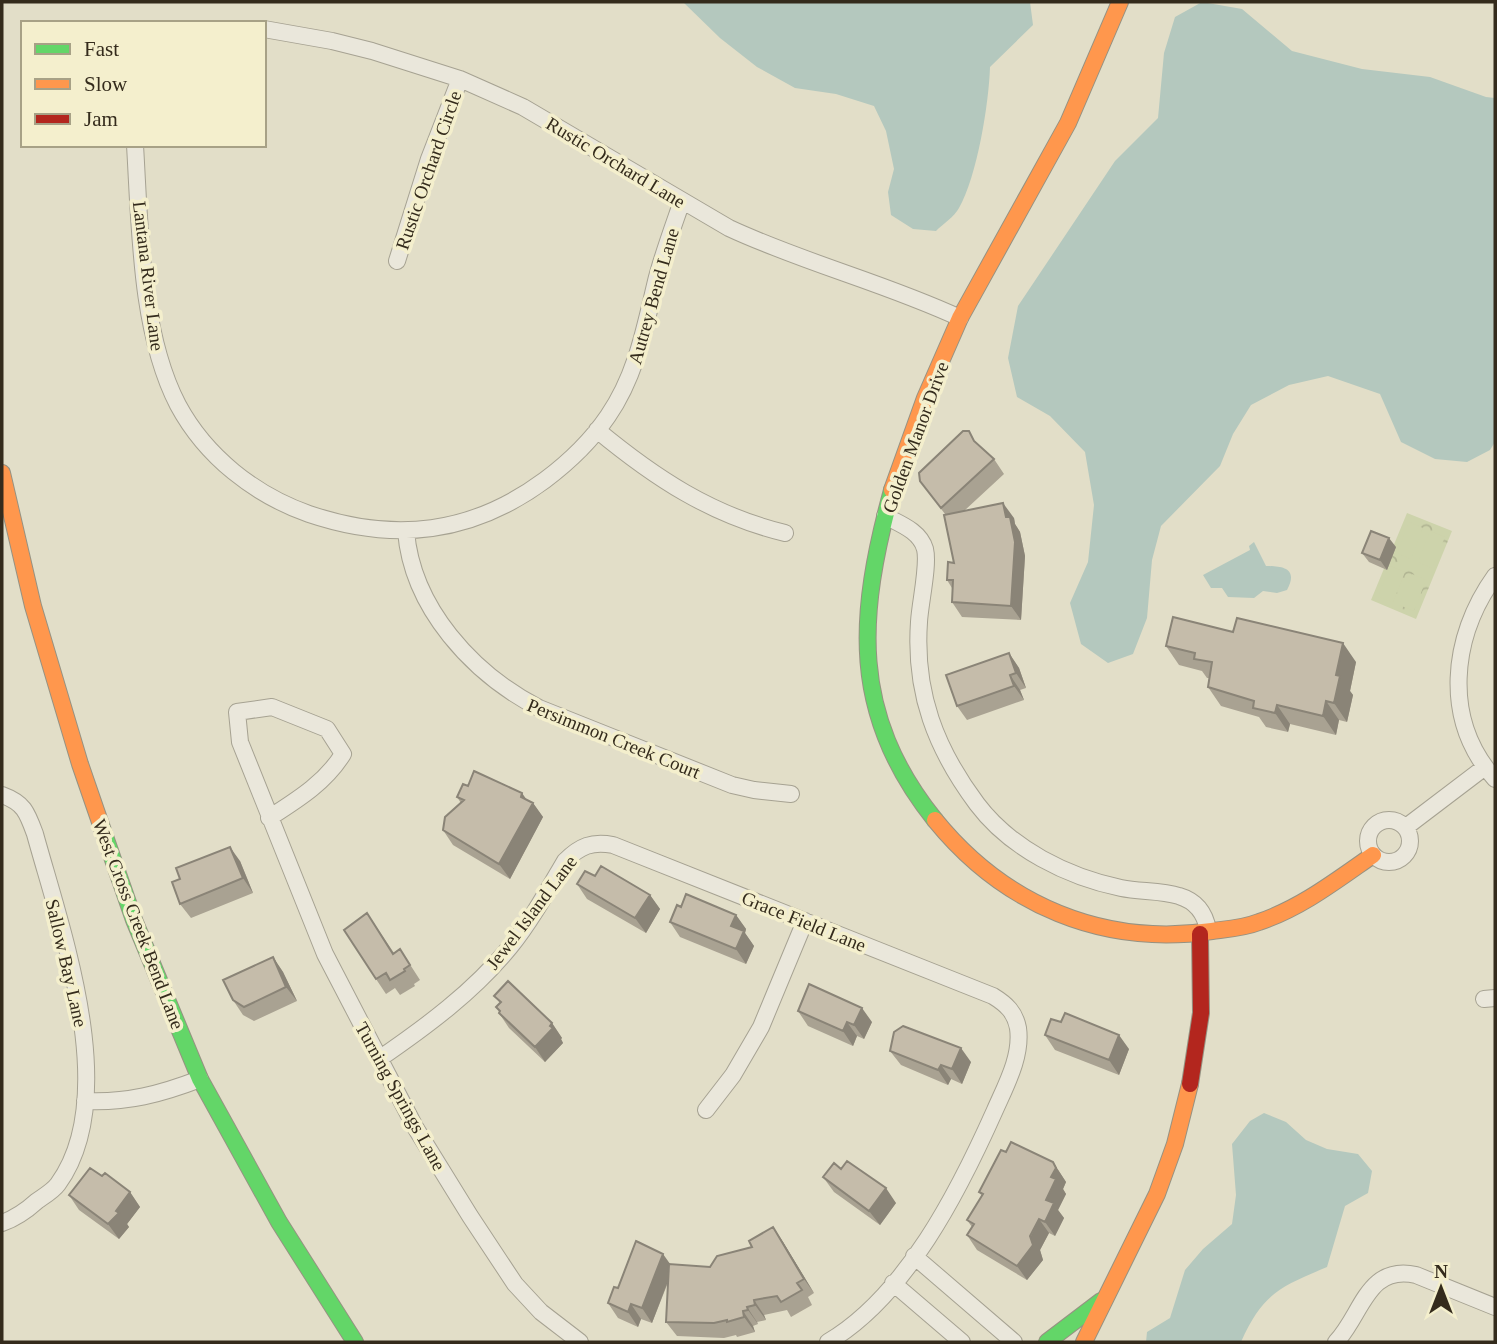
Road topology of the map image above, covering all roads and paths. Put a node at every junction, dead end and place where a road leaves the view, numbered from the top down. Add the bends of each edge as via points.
1 (1120, 2) edge
2 (266, 29) edge
3 (460, 79) junction
4 (135, 147) edge
5 (682, 201) junction
6 (397, 261) dead end
7 (960, 318) junction
8 (597, 430) junction
9 (201, 438) joint
10 (2, 473) edge
11 (885, 516) junction
12 (406, 531) junction
13 (785, 533) dead end
14 (1495, 576) edge
15 (1490, 773) edge
16 (791, 794) dead end
17 (10, 798) edge
18 (269, 818) junction
19 (1405, 827) junction
20 (586, 845) joint
21 (1374, 855) junction
22 (805, 921) junction
23 (1200, 934) junction
24 (379, 1059) junction
25 (200, 1079) junction
26 (85, 1101) junction
27 (706, 1110) dead end
28 (2, 1223) edge
29 (914, 1256) junction
30 (893, 1283) junction
31 (1105, 1297) junction
32 (1495, 1307) edge
33 (355, 1342) edge
34 (580, 1342) edge
35 (828, 1342) edge
36 (961, 1342) edge
37 (1014, 1342) edge
38 (1047, 1342) edge
39 (1084, 1342) edge
40 (1336, 1342) edge

1 - 7 street, Golden Manor Drive via 1068,122
2 - 3 street, Rustic Orchard Lane via 372,51
3 - 5 street, Rustic Orchard Lane via 523,107
3 - 6 street, Rustic Orchard Circle
4 - 9 street, Lantana River Lane via 152,331 168,383
5 - 7 street, Rustic Orchard Lane via 761,243 906,293
5 - 8 street, Autrey Bend Lane via 637,358
7 - 11 street, Golden Manor Drive via 909,442
8 - 12 street, Autrey Bend Lane via 562,467 516,501 460,523
8 - 13 street via 645,469 699,503
9 - 12 street, Autrey Bend Lane via 253,488 279,503 334,522
10 - 25 street, West Cross Creek Bend Lane via 33,606 80,764 134,920
11 - 23 street via 919,537 925,548 919,667 938,742 956,776 984,813 1044,860 1083,878 1122,889 1180,896 1196,904 1206,917 1208,930
11 - 23 street, Golden Manor Drive via 868,617 868,665 877,713 893,758 914,794 980,868 1016,895 1065,918 1109,930 1157,936
12 - 16 street, Persimmon Creek Court via 417,578 443,628 474,665 515,696 710,777 754,790
14 - 15 street via 1469,621 1458,671 1463,716
15 - 19 street
17 - 26 street, Sallow Bay Lane via 29,816 73,975 83,1026
18 - 18 street, Turning Springs Lane via 332,771 343,754 327,729 272,707 237,712 240,742
18 - 24 street, Turning Springs Lane via 325,954
19 - 21 street via 1410,845 1404,857 1387,863
19 - 21 street via 1389,820 1375,825 1368,839
20 - 22 street, Grace Field Lane via 613,845
20 - 24 street, Jewel Island Lane via 565,861 511,946 477,983 430,1024
21 - 23 street, Golden Manor Drive via 1295,906 1257,924
22 - 27 street via 761,1027
22 - 29 street, Grace Field Lane via 993,996 1014,1016 1019,1043 1013,1067 967,1171
23 - 31 street via 1202,989 1188,1094 1157,1194
24 - 34 street, Turning Springs Lane via 415,1127 515,1284 541,1312
25 - 26 street via 113,1102
25 - 33 street, West Cross Creek Bend Lane via 279,1222
26 - 28 street, Sallow Bay Lane via 75,1154 57,1186 17,1218
29 - 30 street
29 - 37 street
30 - 35 street via 867,1313
30 - 36 street
31 - 38 street
31 - 39 street
32 - 40 street via 1416,1275 1390,1274 1372,1289

